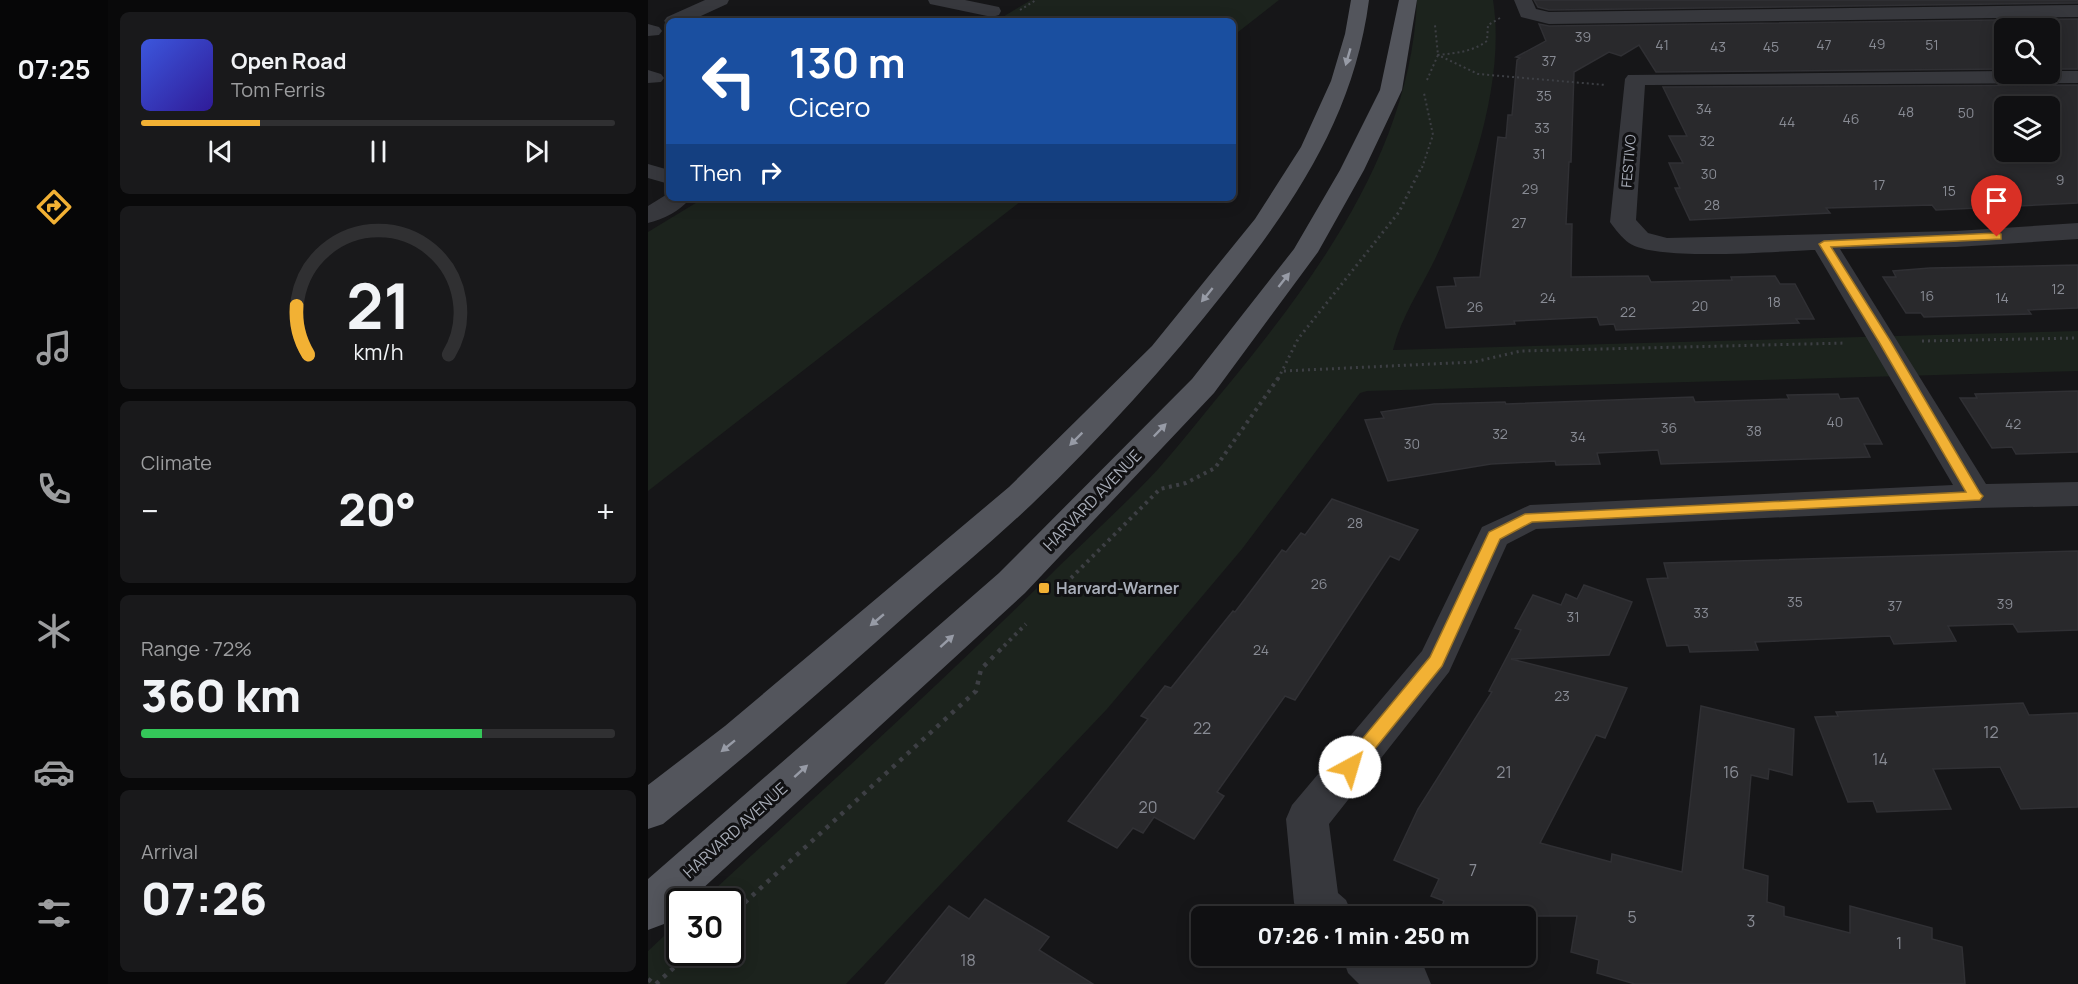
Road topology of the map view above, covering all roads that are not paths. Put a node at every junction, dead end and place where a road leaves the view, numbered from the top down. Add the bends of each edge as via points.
1 (937, 0) edge
2 (1011, 0) edge
3 (1360, 0) edge
4 (1408, 0) edge
5 (1525, 6) edge
6 (721, 9) edge
7 (1635, 9) edge
8 (2078, 11) edge
9 (984, 16) edge
10 (681, 18) edge
11 (2078, 76) edge
12 (648, 171) edge
13 (666, 176) edge
14 (673, 201) edge
15 (648, 216) edge
16 (2078, 231) edge
17 (1824, 244) junction
18 (2078, 494) edge
19 (1976, 496) junction
20 (648, 810) edge
21 (1320, 906) edge
22 (648, 908) edge
23 (1374, 966) edge
24 (1407, 984) edge

1 - 9 street
2 - 9 street
3 -> 20 main road via 1341,81 1312,147 1265,224 1162,352 1021,495 739,738
22 -> 4 main road, HARVARD AVENUE via 1012,583 1203,386 1305,252 1352,170 1391,90
5 - 7 street via 1549,18
6 - 10 street
7 - 8 street
11 - 17 street, FESTIVO via 1635,79 1623,222 1639,238 1666,246
12 - 13 street
14 - 15 street
16 - 17 street, FESTIVO
17 - 19 street
18 - 19 street
19 - 21 street via 1530,517 1494,536 1436,661 1308,819
23 - 24 street

